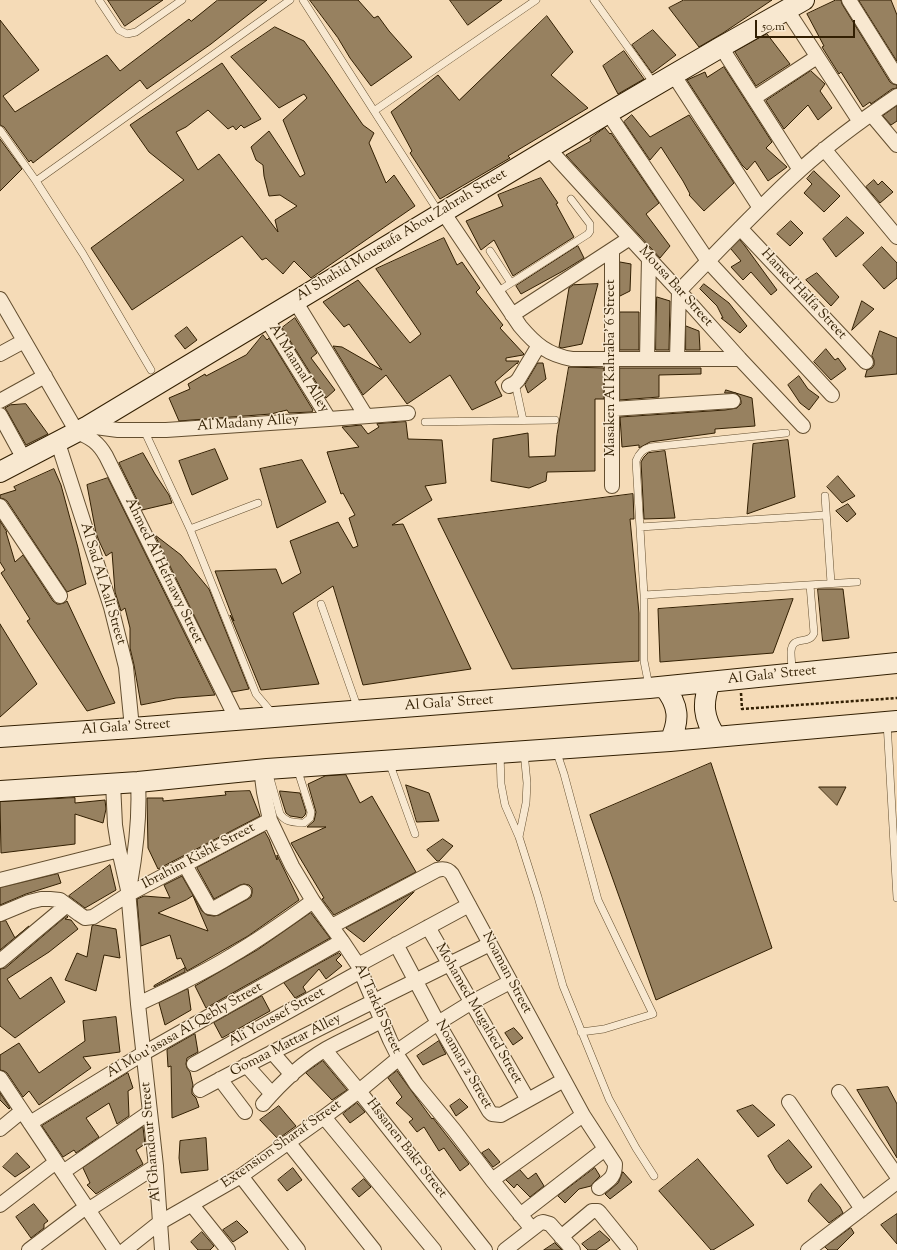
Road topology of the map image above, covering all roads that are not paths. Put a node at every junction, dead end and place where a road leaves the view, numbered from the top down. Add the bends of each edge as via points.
1 (99, 0) edge
2 (182, 0) edge
3 (290, 0) edge
4 (303, 0) edge
5 (536, 0) edge
6 (594, 0) edge
7 (804, 0) edge
8 (849, 0) edge
9 (787, 10) junction
10 (721, 47) junction
11 (817, 57) junction
12 (674, 74) junction
13 (897, 77) edge
14 (655, 85) junction
15 (897, 96) edge
16 (754, 98) junction
17 (374, 111) junction
18 (608, 112) junction
19 (871, 114) junction
20 (860, 122) junction
21 (0, 130) edge
22 (897, 145) edge
23 (548, 148) junction
24 (824, 150) junction
25 (800, 170) junction
26 (36, 181) junction
27 (571, 199) dead end
28 (760, 208) junction
29 (441, 213) junction
30 (740, 228) junction
31 (897, 236) edge
32 (630, 238) junction
33 (612, 250) junction
34 (490, 251) dead end
35 (649, 257) junction
36 (708, 261) junction
37 (511, 283) junction
38 (679, 291) junction
39 (497, 292) junction
40 (295, 301) junction
41 (2, 305) edge
42 (512, 315) junction
43 (266, 318) junction
44 (24, 341) junction
45 (539, 345) junction
46 (0, 354) edge
47 (677, 358) junction
48 (612, 359) junction
49 (647, 359) junction
50 (740, 359) junction
51 (866, 362) dead end
52 (151, 370) dead end
53 (45, 376) junction
54 (512, 384) joint
55 (832, 395) dead end
56 (0, 401) edge
57 (733, 401) dead end
58 (612, 409) junction
59 (408, 412) dead end
60 (0, 415) edge
61 (366, 416) junction
62 (329, 419) junction
63 (523, 420) junction
64 (555, 420) dead end
65 (424, 422) dead end
66 (803, 426) dead end
67 (82, 429) junction
68 (144, 430) junction
69 (786, 433) dead end
70 (58, 443) junction
71 (24, 459) junction
72 (0, 472) edge
73 (612, 486) dead end
74 (825, 496) dead end
75 (258, 503) dead end
76 (0, 506) edge
77 (826, 515) junction
78 (640, 527) junction
79 (190, 529) junction
80 (857, 582) dead end
81 (832, 583) junction
82 (810, 584) junction
83 (644, 595) junction
84 (60, 596) dead end
85 (321, 604) dead end
86 (897, 663) edge
87 (793, 674) junction
88 (710, 682) junction
89 (657, 687) junction
90 (359, 711) junction
91 (275, 717) junction
92 (236, 720) junction
93 (892, 722) edge
94 (132, 728) junction
95 (0, 737) edge
96 (716, 737) junction
97 (670, 741) junction
98 (555, 749) junction
99 (524, 751) junction
100 (500, 752) junction
101 (389, 760) junction
102 (297, 767) junction
103 (264, 769) junction
104 (138, 782) junction
105 (113, 784) junction
106 (0, 791) edge
107 (270, 820) junction
108 (415, 834) dead end
109 (520, 837) junction
110 (119, 850) junction
111 (185, 864) junction
112 (0, 880) edge
113 (128, 892) junction
114 (244, 892) dead end
115 (897, 898) edge
116 (313, 901) junction
117 (67, 905) junction
118 (469, 905) junction
119 (0, 914) edge
120 (332, 926) junction
121 (428, 927) junction
122 (342, 941) junction
123 (396, 944) junction
124 (490, 944) junction
125 (0, 961) edge
126 (449, 964) junction
127 (359, 968) junction
128 (415, 981) junction
129 (510, 982) junction
130 (373, 1002) junction
131 (472, 1002) junction
132 (138, 1004) junction
133 (381, 1021) junction
134 (438, 1023) junction
135 (581, 1032) junction
136 (326, 1050) junction
137 (272, 1052) junction
138 (144, 1053) junction
139 (398, 1055) junction
140 (194, 1064) dead end
141 (246, 1065) junction
142 (292, 1075) junction
143 (0, 1078) edge
144 (220, 1079) junction
145 (564, 1080) junction
146 (200, 1090) dead end
147 (360, 1091) junction
148 (839, 1092) dead end
149 (528, 1100) junction
150 (789, 1102) dead end
151 (22, 1111) junction
152 (150, 1112) junction
153 (245, 1112) dead end
154 (583, 1115) junction
155 (324, 1117) junction
156 (30, 1124) junction
157 (0, 1129) edge
158 (288, 1142) junction
159 (605, 1149) junction
160 (156, 1166) junction
161 (59, 1167) junction
162 (241, 1176) junction
163 (654, 1176) dead end
164 (897, 1176) edge
165 (492, 1180) junction
166 (897, 1182) edge
167 (599, 1188) dead end
168 (0, 1205) edge
169 (192, 1205) junction
170 (87, 1208) junction
171 (862, 1209) junction
172 (520, 1215) junction
173 (160, 1223) junction
174 (536, 1226) junction
175 (561, 1237) junction
176 (507, 1249) edge
177 (29, 1250) edge
178 (114, 1250) edge
179 (124, 1250) edge
180 (162, 1250) edge
181 (228, 1250) edge
182 (298, 1250) edge
183 (374, 1250) edge
184 (434, 1250) edge
185 (486, 1250) edge
186 (572, 1250) edge
187 (630, 1250) edge
188 (810, 1250) edge

1 - 2 lane via 119,30 127,34 136,32
3 - 26 lane
4 - 17 lane
5 - 17 lane
6 - 14 lane
7 - 9 main road, Al Shahid Moustafa Abou Zahrah Street
8 - 13 street
9 - 10 main road, Al Shahid Moustafa Abou Zahrah Street
9 - 11 street
10 - 12 main road, Al Shahid Moustafa Abou Zahrah Street
10 - 16 street
11 - 16 street
11 - 20 street
12 - 14 main road, Al Shahid Moustafa Abou Zahrah Street
12 - 28 street
14 - 18 main road, Al Shahid Moustafa Abou Zahrah Street
15 - 19 street
16 - 25 street
17 - 29 lane
18 - 23 main road, Al Shahid Moustafa Abou Zahrah Street
18 - 36 street
19 - 20 street
19 - 22 street
20 - 24 street
21 - 26 lane
23 - 29 main road, Al Shahid Moustafa Abou Zahrah Street
23 - 32 street, Mousa Bar Street
24 - 25 street
24 - 31 street
25 - 28 street
26 - 52 lane via 83,254
27 - 37 lane via 590,224 588,234
28 - 30 street
29 - 39 street
29 - 40 main road, Al Shahid Moustafa Abou Zahrah Street
30 - 36 street
30 - 51 street, Hamed Halfa Street
32 - 33 street
32 - 35 street, Mousa Bar Street
33 - 42 street
33 - 48 street, Masaken Al Kahraba' 6 Street
34 - 37 lane
35 - 38 street, Mousa Bar Street
35 - 49 street
36 - 38 street
36 - 55 street
37 - 39 lane
38 - 47 street
38 - 50 street, Mousa Bar Street
39 - 42 street
40 - 43 main road, Al Shahid Moustafa Abou Zahrah Street
40 - 61 street
41 - 44 street
42 - 45 street
43 - 62 street, Al Maamal Alley
43 - 67 main road, Al Shahid Moustafa Abou Zahrah Street
44 - 46 street
44 - 53 street
45 - 48 street via 560,357
45 - 54 street
47 - 49 street
47 - 50 street
48 - 49 street
48 - 58 street, Masaken Al Kahraba' 6 Street
50 - 66 street, Mousa Bar Street
53 - 56 street
53 - 67 street
54 - 63 lane
57 - 58 street
58 - 73 street, Masaken Al Kahraba' 6 Street
59 - 61 street, Al Madany Alley
60 - 71 street
61 - 62 street, Al Madany Alley
62 - 68 street, Al Madany Alley
63 - 64 lane
63 - 65 lane
67 - 68 street, Al Madany Alley
67 - 70 main road, Al Shahid Moustafa Abou Zahrah Street
67 - 92 street, Ahmed Al Hefnawy Street via 101,447 106,456
68 - 79 lane
69 - 78 lane via 646,448 641,451 636,461
70 - 71 main road, Al Shahid Moustafa Abou Zahrah Street
70 - 94 street, Al Sad Al Aali Street via 111,607 126,667
71 - 72 main road, Al Shahid Moustafa Abou Zahrah Street
74 - 77 lane
75 - 79 lane
76 - 84 street
77 - 78 lane
77 - 81 lane
78 - 83 lane
79 - 91 lane via 256,694
80 - 81 lane
81 - 82 lane
82 - 83 lane
82 - 87 lane via 814,633 808,640 798,641 792,647
83 - 89 lane via 644,661
85 - 90 lane
86 - 87 main road, Al Gala' Street
87 - 88 main road, Al Gala' Street
88 - 89 main road, Al Gala' Street
88 - 96 main road via 704,705 709,727
89 - 90 main road, Al Gala' Street
89 - 97 main road via 671,696 676,707 675,730
90 - 91 main road, Al Gala' Street
91 - 92 main road, Al Gala' Street
92 - 94 main road, Al Gala' Street
93 - 96 main road
93 - 115 lane
94 - 95 main road, Al Gala' Street
96 - 97 main road
97 - 98 main road
98 - 99 main road
98 - 135 lane via 598,900 652,1014 604,1029
99 - 100 main road
99 - 109 lane via 527,783
100 - 101 main road
100 - 109 lane via 501,784 505,805
101 - 102 main road
101 - 108 lane
102 - 103 main road
102 - 103 lane via 311,812 310,818 304,823 287,821 280,814
103 - 104 main road
103 - 107 street, Al Tarkib Street via 264,792
104 - 105 main road
104 - 113 street, Al Ghandour Street via 138,823
105 - 106 main road
105 - 110 street, Al Ghandour Street
107 - 111 street, Ibrahim Kishk Street
107 - 116 street, Al Tarkib Street via 292,866
109 - 135 lane via 563,986
110 - 112 street
110 - 113 street, Al Ghandour Street
111 - 113 street, Ibrahim Kishk Street
111 - 114 street via 209,907 215,908
113 - 117 street, Ibrahim Kishk Street via 93,917 85,918
113 - 132 street, Al Ghandour Street
116 - 120 street, Al Tarkib Street
116 - 132 street via 230,956 185,982
117 - 119 street, Ibrahim Kishk Street via 60,900 41,899
117 - 125 street
118 - 120 street, Noaman Street via 452,874 443,868
118 - 121 street, Ali Youssef Street
118 - 124 street, Noaman Street
120 - 122 street, Al Tarkib Street
121 - 123 street, Ali Youssef Street
121 - 126 street, Mohamed Mugahed Street
122 - 127 street, Al Tarkib Street
122 - 138 street, Al Mou'asasa Al Qebly Street
123 - 127 street, Ali Youssef Street
123 - 128 street, Noaman 2 Street
124 - 126 street, Gomaa Mattar Alley
124 - 129 street, Noaman Street
126 - 128 street, Gomaa Mattar Alley
126 - 131 street, Mohamed Mugahed Street
127 - 130 street, Al Tarkib Street
127 - 140 street, Ali Youssef Street
128 - 130 street, Gomaa Mattar Alley
128 - 134 street, Noaman 2 Street
129 - 131 street, Extension Sharaf Street
129 - 145 street, Noaman Street
130 - 133 street, Al Tarkib Street
130 - 137 street, Gomaa Mattar Alley
131 - 134 street, Extension Sharaf Street
131 - 149 street, Mohamed Mugahed Street
132 - 138 street, Al Ghandour Street
133 - 136 street
133 - 139 street, Al Tarkib Street
134 - 139 street, Extension Sharaf Street
134 - 149 street, Noaman 2 Street via 489,1112 501,1115
135 - 163 lane via 609,1099
136 - 142 street
136 - 147 street, Hssanen Bakr Street
137 - 141 street, Gomaa Mattar Alley
137 - 142 street
138 - 152 street, Al Ghandour Street
138 - 156 street, Al Mou'asasa Al Qebly Street
139 - 147 street, Extension Sharaf Street
139 - 165 street, Al Tarkib Street via 416,1084
141 - 142 street via 267,1099
141 - 144 street, Gomaa Mattar Alley
143 - 151 street
144 - 146 street, Gomaa Mattar Alley
144 - 153 street
145 - 149 street, Noaman 2 Street
145 - 154 street, Noaman Street
147 - 155 street, Extension Sharaf Street
147 - 185 street, Hssanen Bakr Street
148 - 164 street
150 - 171 street
151 - 156 street
151 - 157 street
152 - 160 street, Al Ghandour Street
152 - 161 street
154 - 159 street, Noaman Street
154 - 165 street
155 - 158 street, Extension Sharaf Street
155 - 184 street
156 - 161 street
158 - 162 street, Extension Sharaf Street
158 - 183 street
159 - 167 street, Noaman Street via 615,1164 615,1171 612,1178
159 - 172 street
160 - 170 street
160 - 173 street, Al Ghandour Street
161 - 168 street
161 - 170 street
162 - 169 street, Extension Sharaf Street
162 - 182 street
165 - 172 street, Al Tarkib Street
166 - 171 street
169 - 173 street, Extension Sharaf Street
169 - 181 street
170 - 177 street
170 - 178 street
171 - 188 street
172 - 174 street, Al Tarkib Street
173 - 179 street, Extension Sharaf Street
173 - 180 street, Al Ghandour Street
174 - 175 street via 543,1222 550,1224
174 - 176 street
175 - 186 street
175 - 187 street via 595,1210

